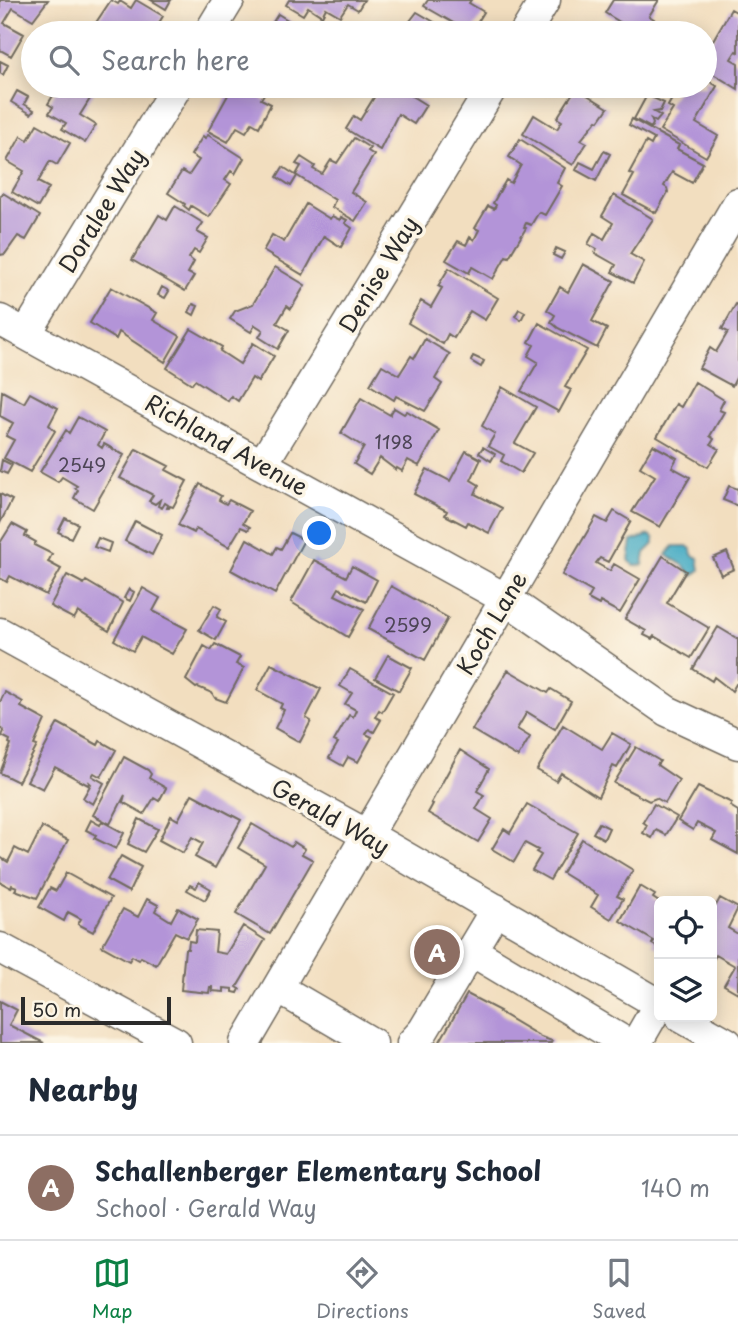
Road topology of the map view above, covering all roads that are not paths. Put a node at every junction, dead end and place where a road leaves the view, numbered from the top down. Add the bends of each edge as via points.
1 (229, 0) edge
2 (545, 0) edge
3 (216, 21) edge
4 (532, 21) edge
5 (170, 98) edge
6 (486, 98) edge
7 (738, 203) edge
8 (0, 320) edge
9 (26, 334) junction
10 (263, 463) junction
11 (506, 599) junction
12 (0, 633) edge
13 (738, 744) edge
14 (366, 835) junction
15 (496, 909) junction
16 (0, 947) edge
17 (472, 951) junction
18 (278, 988) junction
19 (654, 1001) edge
20 (654, 1012) edge
21 (690, 1022) edge
22 (176, 1043) edge
23 (245, 1043) edge
24 (372, 1043) edge
25 (412, 1043) edge
26 (626, 1043) edge
27 (632, 1043) edge
28 (727, 1043) edge

1 - 3 street
2 - 4 street
5 - 9 street, Doralee Way
6 - 10 street, Denise Way
7 - 11 street, Koch Lane
8 - 9 street, Richland Avenue
9 - 10 street, Richland Avenue
10 - 11 street, Richland Avenue
11 - 13 street, Richland Avenue via 667,711
11 - 14 street, Koch Lane
12 - 14 street, Gerald Way
14 - 15 street, Gerald Way
14 - 18 street, Koch Lane
15 - 17 street
15 - 19 street, Gerald Way
16 - 22 street
17 - 25 street
17 - 26 street
18 - 23 street, Koch Lane
18 - 24 street
20 - 27 street
21 - 28 street

